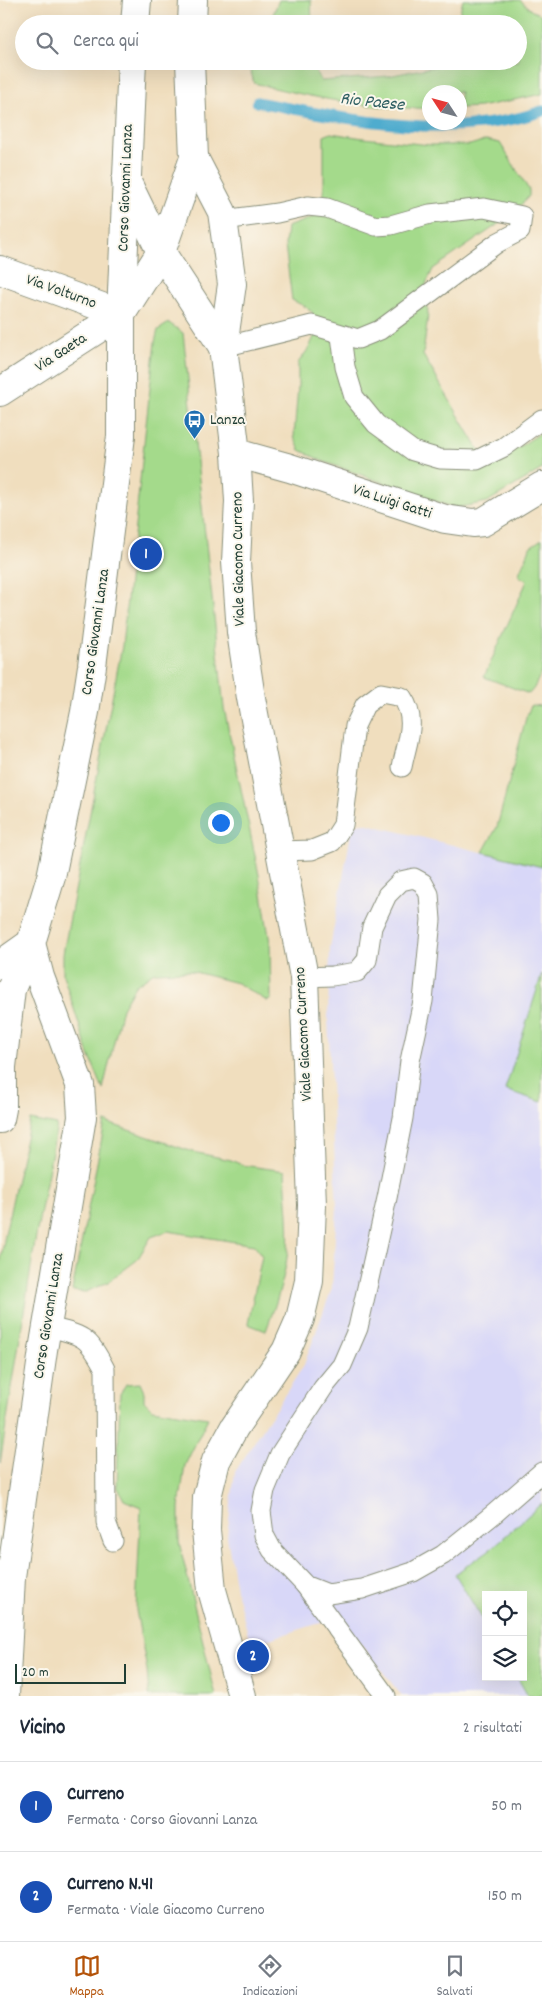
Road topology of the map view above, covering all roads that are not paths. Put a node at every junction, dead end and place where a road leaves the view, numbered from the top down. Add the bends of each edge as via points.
1 (137, 0) edge
2 (193, 0) edge
3 (136, 15) edge
4 (192, 15) edge
5 (132, 70) edge
6 (190, 70) edge
7 (194, 158) junction
8 (126, 180) junction
9 (223, 220) junction
10 (161, 252) junction
11 (0, 270) edge
12 (121, 314) junction
13 (341, 336) junction
14 (223, 348) junction
15 (0, 392) edge
16 (542, 419) edge
17 (236, 453) junction
18 (542, 486) edge
19 (402, 767) dead end
20 (281, 851) junction
21 (31, 944) junction
22 (6, 962) edge
23 (304, 978) junction
24 (1, 1066) edge
25 (0, 1119) edge
26 (47, 1328) junction
27 (542, 1472) edge
28 (113, 1540) dead end
29 (305, 1585) junction
30 (5, 1696) edge
31 (242, 1696) edge
32 (386, 1696) edge

1 - 3 street
2 - 4 street
5 - 8 street, Corso Giovanni Lanza
6 - 7 street, Corso Giovanni Lanza
7 - 9 street, Viale Giacomo Curreno
7 - 10 street, Corso Giovanni Lanza
8 - 10 street, Viale Giacomo Curreno
8 - 12 street, Corso Giovanni Lanza
9 - 13 lane via 308,206 327,208 376,226 430,214 484,208 522,216 520,231 497,243 380,330 358,339
9 - 14 street, Viale Giacomo Curreno via 232,284
10 - 12 street, Corso Giovanni Lanza
10 - 14 street, Viale Giacomo Curreno
11 - 12 street, Via Volturno
12 - 15 street, Via Gaeta
12 - 21 street, Corso Giovanni Lanza via 121,436 92,666 53,867
13 - 14 lane via 312,325
13 - 16 lane via 345,367 354,397 376,424 413,451 440,459 477,460 504,447
14 - 17 street, Viale Giacomo Curreno
17 - 18 street, Via Luigi Gatti via 436,517 461,522 483,522
17 - 20 street, Viale Giacomo Curreno via 239,501 236,562 241,632
19 - 20 lane via 411,723 409,708 402,697 382,693 365,705 355,726 343,825 332,842 312,850
20 - 23 street, Viale Giacomo Curreno
21 - 22 street, Corso Giovanni Lanza
21 - 26 street, Corso Giovanni Lanza via 80,1085 82,1117
22 - 24 street, Corso Giovanni Lanza via 11,989
23 - 29 lane via 357,972 367,960 372,927 388,895 401,881 414,878 423,882 429,894 431,920 423,1001 410,1061 403,1118 358,1328 342,1365 280,1454 265,1490 261,1511 264,1535 272,1550
23 - 31 street, Viale Giacomo Curreno via 312,1204 309,1281 300,1319 286,1351 234,1428 216,1461 207,1497 206,1530 212,1590
24 - 25 street, Corso Giovanni Lanza
26 - 28 lane via 80,1335 95,1349 105,1369 106,1522
26 - 30 street, Corso Giovanni Lanza via 11,1576
27 - 29 lane via 443,1555 413,1572 362,1588 328,1594
29 - 32 lane

